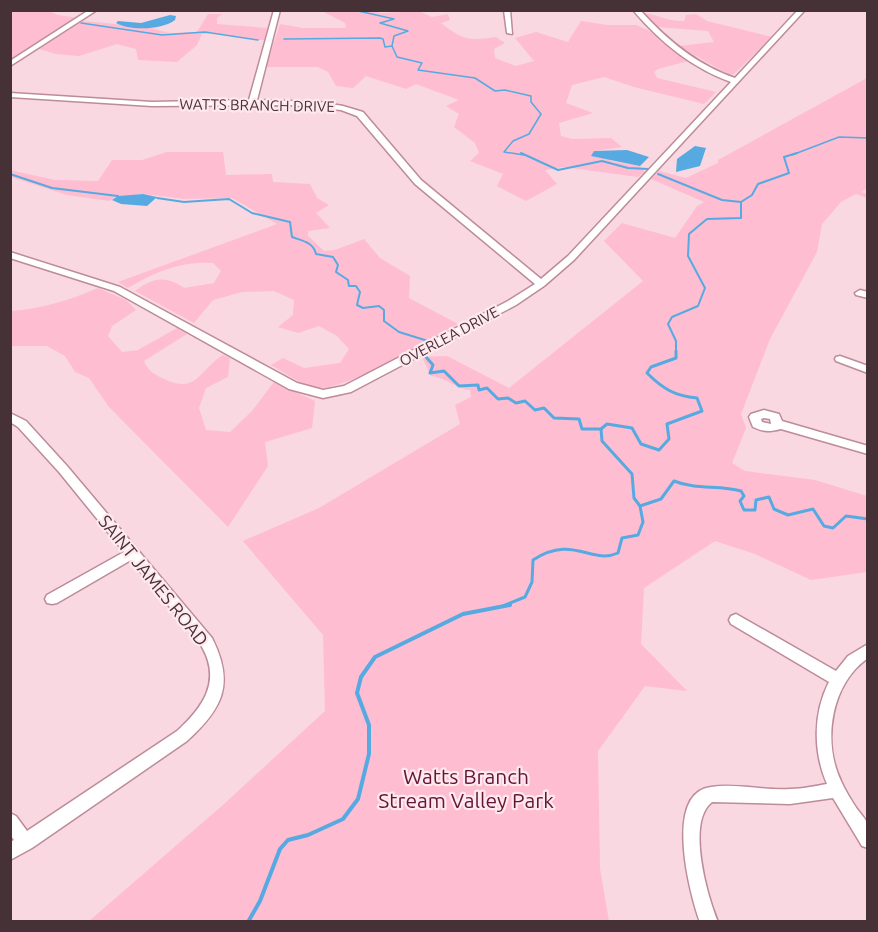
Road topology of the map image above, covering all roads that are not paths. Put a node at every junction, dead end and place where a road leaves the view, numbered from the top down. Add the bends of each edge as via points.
1 (94, 10) edge
2 (277, 10) edge
3 (507, 10) edge
4 (636, 10) edge
5 (802, 10) edge
6 (510, 33) dead end
7 (10, 64) edge
8 (737, 81) junction
9 (10, 94) edge
10 (252, 104) junction
11 (10, 255) edge
12 (541, 284) junction
13 (840, 359) dead end
14 (867, 370) edge
15 (10, 417) edge
16 (778, 424) dead end
17 (867, 450) edge
18 (133, 553) junction
19 (52, 598) dead end
20 (736, 620) dead end
21 (867, 650) edge
22 (837, 679) junction
23 (838, 790) junction
24 (10, 821) edge
25 (867, 840) edge
26 (26, 842) junction
27 (10, 852) edge
28 (709, 921) edge

1 - 7 street
2 - 10 street
3 - 6 street
4 - 8 street via 676,50
5 - 8 street, OVERLEA DRIVE
8 - 12 street, OVERLEA DRIVE via 571,258
9 - 10 street, WATTS BRANCH DRIVE via 151,104
10 - 12 street, WATTS BRANCH DRIVE via 331,105 360,114 418,182
11 - 12 street, OVERLEA DRIVE via 117,289 293,386 323,394 360,384
13 - 14 street
15 - 18 street, SAINT JAMES ROAD via 43,447
16 - 17 street
18 - 19 street
18 - 26 street, SAINT JAMES ROAD via 207,642 217,660 213,702 199,722 182,736
20 - 22 street
21 - 22 street via 849,662
22 - 23 street via 824,729 830,773
23 - 25 street
23 - 28 street via 790,797 710,794 701,800 694,812 693,842 698,885
24 - 26 street
26 - 27 street, SAINT JAMES ROAD

